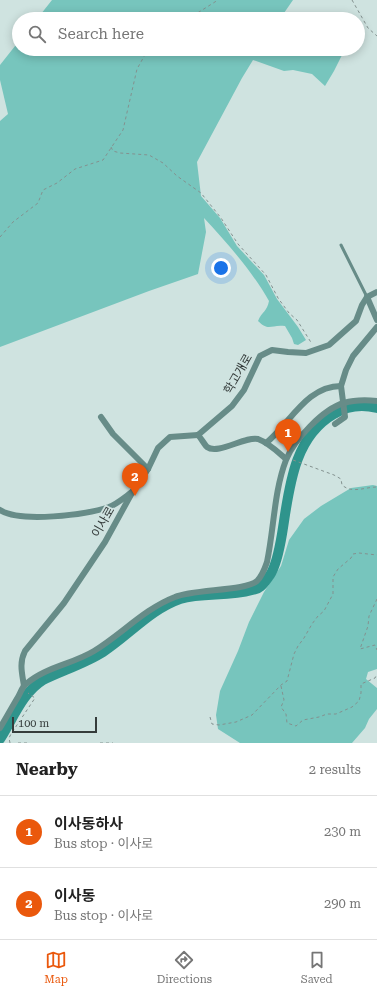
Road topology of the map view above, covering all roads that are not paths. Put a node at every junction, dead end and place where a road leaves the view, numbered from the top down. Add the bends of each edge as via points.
1 (341, 246) dead end
2 (377, 292) edge
3 (366, 297) junction
4 (377, 320) edge
5 (377, 327) edge
6 (341, 386) junction
7 (377, 401) edge
8 (343, 404) junction
9 (101, 417) dead end
10 (335, 424) dead end
11 (198, 434) junction
12 (266, 443) junction
13 (287, 458) junction
14 (148, 469) junction
15 (133, 491) junction
16 (0, 510) edge
17 (25, 688) junction
18 (0, 728) edge

1 - 3 lane
2 - 3 street
3 - 4 street
3 - 11 street, 학고개로 via 356,321 329,345 306,353 272,350 260,356 244,390 232,406
5 - 6 street via 353,356
6 - 8 street
6 - 12 street via 326,387 317,392
7 - 8 street via 352,401
8 - 10 street via 345,417
8 - 13 street via 322,415 310,426
9 - 14 street via 113,434
11 - 12 street via 208,447 214,449 257,439
11 - 14 street, 이사로 via 170,437 158,448
12 - 13 street
13 - 17 street via 280,480 267,562 256,582 241,587 175,596 95,650 31,680
14 - 15 street, 이사로
15 - 16 street via 110,507 90,512 25,517
15 - 17 street, 이사로 via 105,542 64,602 25,651 21,666
17 - 18 street

